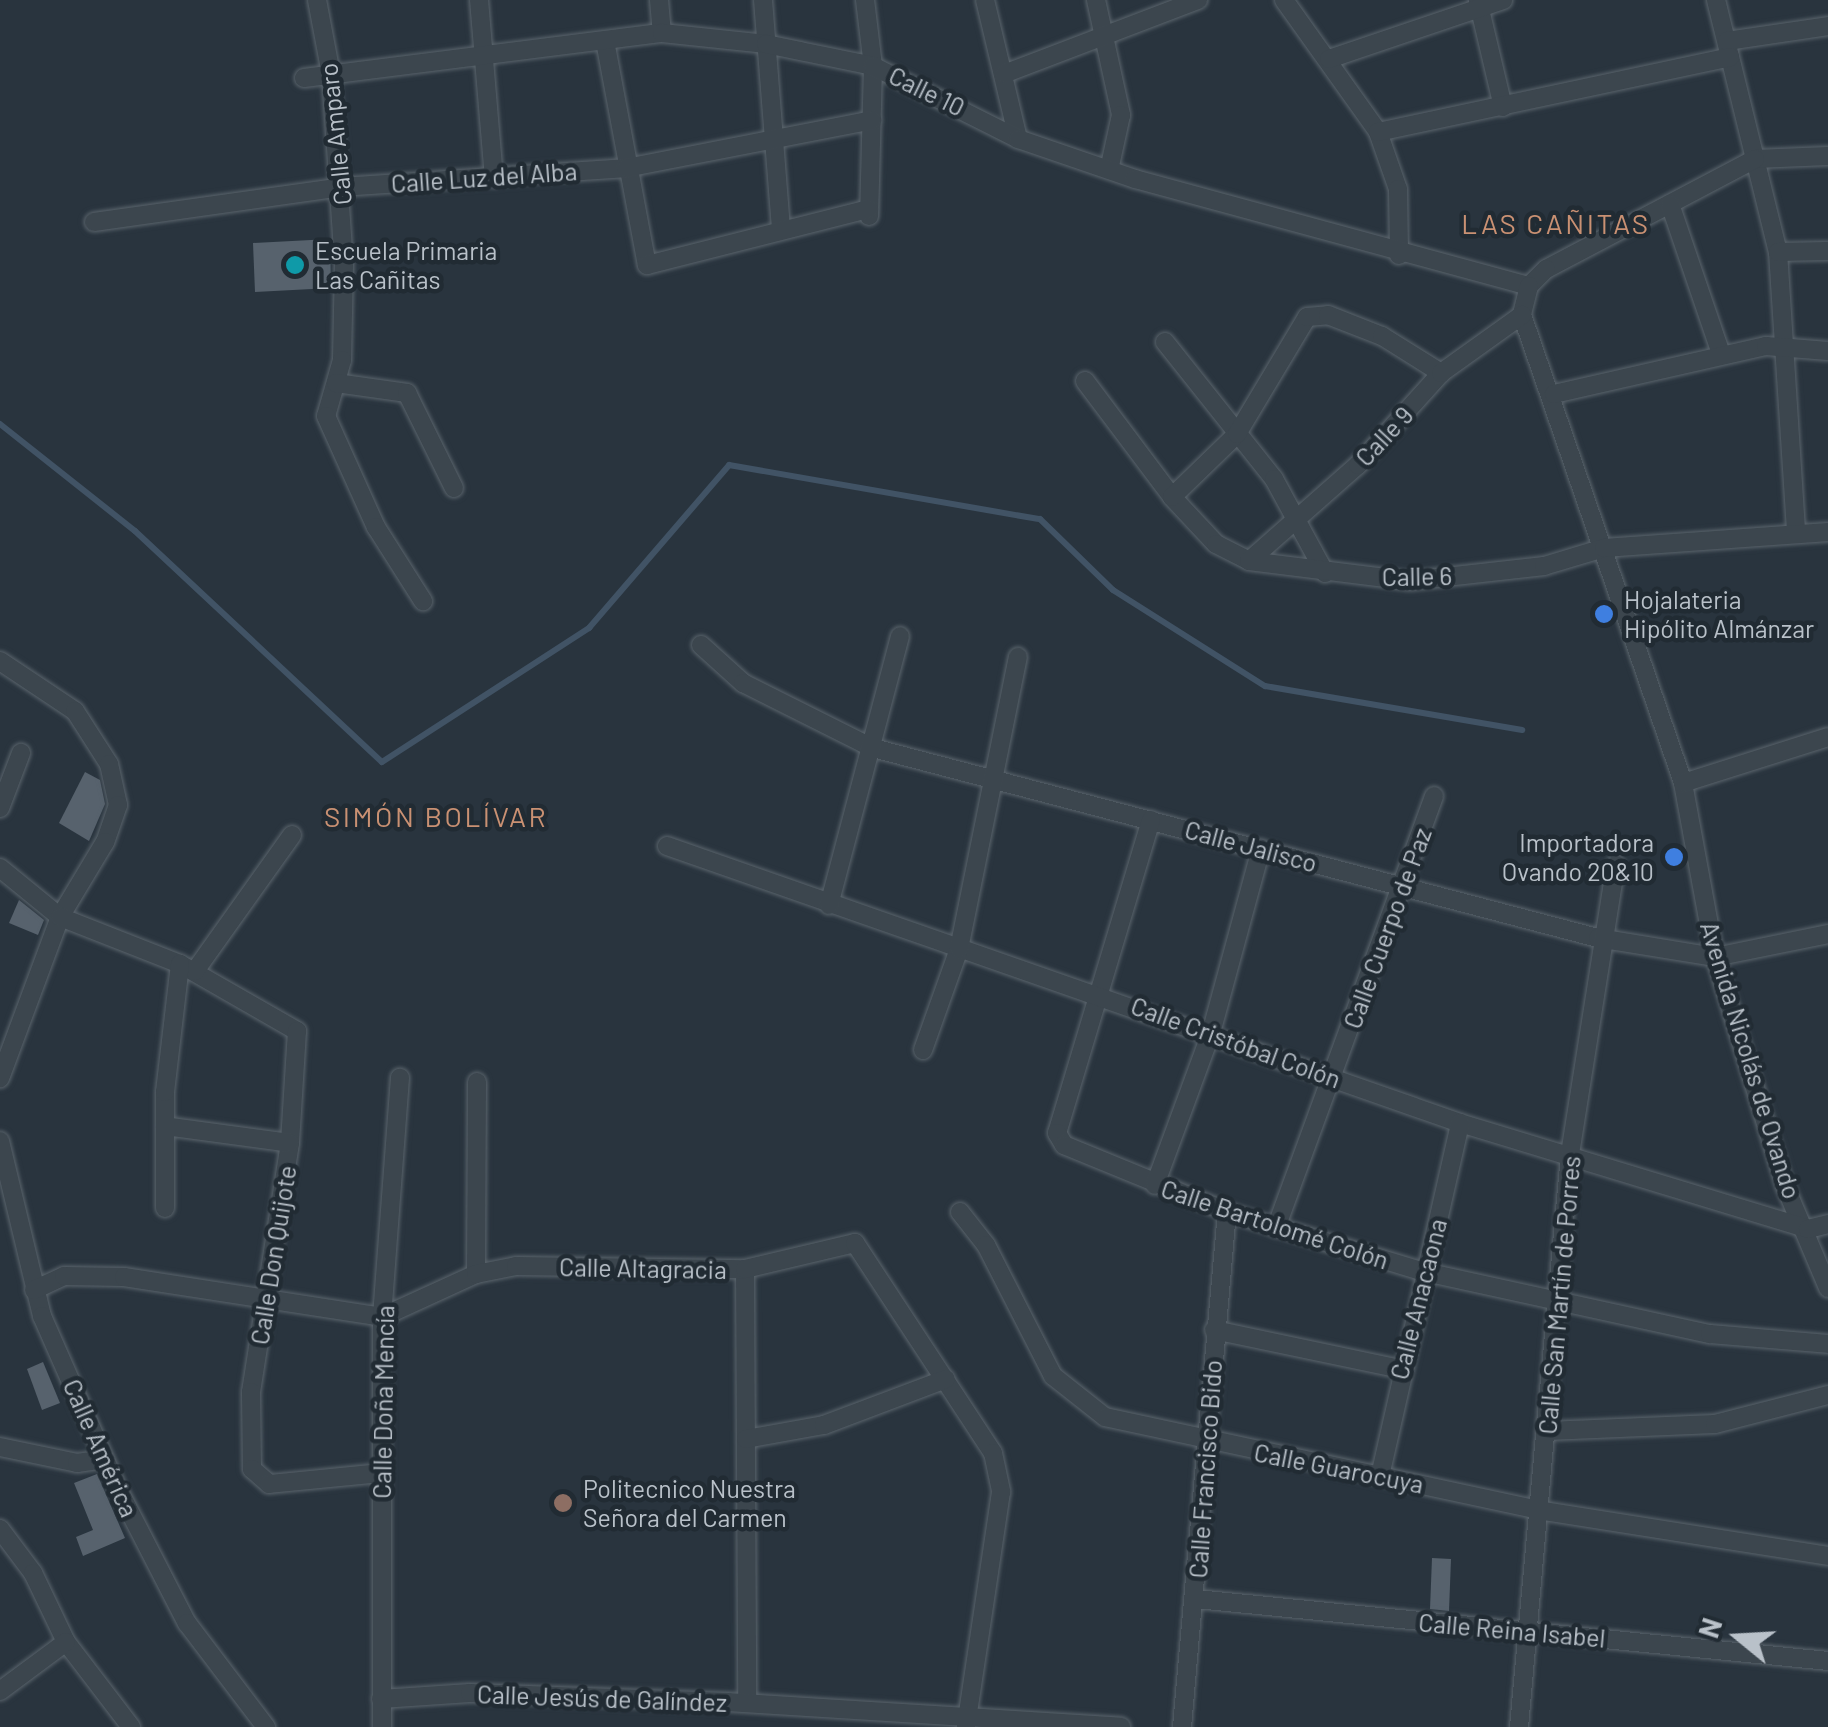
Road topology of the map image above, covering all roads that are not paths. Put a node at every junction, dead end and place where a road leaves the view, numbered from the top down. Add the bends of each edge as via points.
1 (317, 0) edge
2 (479, 0) edge
3 (659, 0) edge
4 (763, 0) edge
5 (865, 0) edge
6 (985, 0) edge
7 (1096, 0) edge
8 (1198, 0) edge
9 (1284, 0) edge
10 (1503, 0) edge
11 (1716, 0) edge
12 (1479, 4) edge
13 (1828, 26) edge
14 (662, 33) junction
15 (1106, 38) junction
16 (605, 41) junction
17 (766, 44) junction
18 (1729, 49) junction
19 (482, 50) junction
20 (1330, 59) junction
21 (874, 66) junction
22 (331, 74) junction
23 (1004, 74) junction
24 (304, 78) dead end
25 (1503, 107) junction
26 (872, 120) junction
27 (1378, 132) junction
28 (1018, 139) junction
29 (770, 142) junction
30 (1828, 156) edge
31 (1755, 159) junction
32 (626, 168) junction
33 (1108, 170) junction
34 (494, 178) junction
35 (342, 187) junction
36 (1670, 204) junction
37 (94, 222) dead end
38 (781, 227) junction
39 (1778, 252) junction
40 (1828, 252) edge
41 (1399, 255) junction
42 (1528, 286) junction
43 (1522, 315) junction
44 (1165, 342) dead end
45 (1784, 346) junction
46 (1828, 351) edge
47 (1721, 354) junction
48 (1441, 373) junction
49 (1085, 381) dead end
50 (336, 382) junction
51 (1554, 394) junction
52 (1238, 434) junction
53 (454, 488) dead end
54 (1172, 496) junction
55 (1295, 517) junction
56 (1796, 532) junction
57 (1828, 532) edge
58 (1604, 548) junction
59 (1249, 561) junction
60 (1326, 573) junction
61 (423, 602) dead end
62 (900, 636) dead end
63 (701, 645) dead end
64 (1018, 657) dead end
65 (0, 661) edge
66 (1828, 736) edge
67 (873, 748) junction
68 (20, 752) dead end
69 (988, 781) junction
70 (1684, 784) junction
71 (1434, 796) dead end
72 (0, 808) edge
73 (1151, 820) junction
74 (292, 835) dead end
75 (668, 846) dead end
76 (1261, 849) junction
77 (1616, 865) dead end
78 (0, 868) edge
79 (1401, 885) junction
80 (830, 905) junction
81 (60, 917) junction
82 (1828, 934) edge
83 (1598, 938) junction
84 (960, 949) junction
85 (1714, 957) junction
86 (187, 968) junction
87 (1103, 993) junction
88 (1211, 1033) junction
89 (924, 1050) dead end
90 (1332, 1077) junction
91 (0, 1078) edge
92 (400, 1078) dead end
93 (477, 1082) dead end
94 (1460, 1123) junction
95 (165, 1126) junction
96 (0, 1140) edge
97 (290, 1143) junction
98 (1570, 1154) junction
99 (1155, 1185) junction
100 (165, 1208) dead end
101 (960, 1212) dead end
102 (1227, 1212) junction
103 (1828, 1224) edge
104 (1276, 1228) junction
105 (1808, 1228) junction
106 (745, 1269) junction
107 (1425, 1272) junction
108 (476, 1274) junction
109 (1828, 1288) edge
110 (34, 1290) junction
111 (268, 1296) junction
112 (1556, 1296) junction
113 (382, 1318) junction
114 (1214, 1330) junction
115 (1828, 1344) edge
116 (1400, 1368) junction
117 (946, 1379) junction
118 (1828, 1395) edge
119 (1547, 1432) junction
120 (746, 1439) junction
121 (1208, 1442) junction
122 (0, 1447) edge
123 (104, 1459) junction
124 (382, 1474) junction
125 (1380, 1476) junction
126 (1544, 1511) junction
127 (0, 1530) edge
128 (1828, 1556) edge
129 (1196, 1599) junction
130 (1531, 1634) junction
131 (66, 1642) junction
132 (1828, 1662) edge
133 (0, 1692) edge
134 (381, 1699) junction
135 (747, 1704) junction
136 (966, 1722) edge
137 (131, 1727) edge
138 (266, 1727) edge
139 (382, 1727) edge
140 (1121, 1727) edge
141 (1182, 1727) edge
142 (1519, 1727) edge

1 - 22 street, Calle Amparo
2 - 19 street
3 - 14 street
4 - 17 street
5 - 21 street
6 - 23 street
7 - 15 street
8 - 15 street
9 - 20 street
10 - 12 street
11 - 18 street
12 - 20 street
12 - 25 street
13 - 18 street
14 - 16 street, Calle 10
14 - 17 street, Calle 10
15 - 23 street
15 - 33 street via 1121,115
16 - 19 street, Calle 10
16 - 32 street
17 - 21 street, Calle 10
17 - 29 street
18 - 25 street
18 - 31 street
19 - 22 street, Calle 10
19 - 34 street
20 - 27 street
21 - 26 street
21 - 28 street, Calle 10
22 - 24 street, Calle 10
22 - 35 street, Calle Amparo
23 - 28 street
25 - 27 street
26 - 29 street, Calle Luz del Alba
26 - 38 street via 869,212
27 - 41 street via 1398,189
28 - 33 street, Calle 10
29 - 32 street, Calle Luz del Alba
29 - 38 street
30 - 31 street
31 - 36 street
31 - 39 street
32 - 34 street, Calle Luz del Alba
32 - 38 street via 646,264 742,246
33 - 41 street, Calle 10
34 - 35 street, Calle Luz del Alba
35 - 37 street, Calle Luz del Alba
35 - 50 street, Calle Amparo
36 - 42 street via 1546,269
36 - 47 street
39 - 40 street
39 - 45 street
41 - 42 street, Calle 10
42 - 43 street
43 - 48 street, Calle 9
43 - 51 street, Avenida Nicolás de Ovando
44 - 52 street
45 - 46 street
45 - 47 street
45 - 56 street
47 - 51 street
48 - 52 street via 1382,336 1328,315 1308,317
48 - 55 street, Calle 9 via 1358,466
49 - 54 street, Calle 6
50 - 53 street via 407,392
50 - 61 street, Calle Amparo via 326,416 337,444
51 - 58 street, Avenida Nicolás de Ovando
52 - 54 street
52 - 55 street
54 - 59 street, Calle 6 via 1216,544
55 - 59 street, Calle 9
55 - 60 street
56 - 57 street, Calle 6
56 - 58 street, Calle 6
58 - 60 street, Calle 6 via 1544,566 1410,581
58 - 70 street, Avenida Nicolás de Ovando
59 - 60 street, Calle 6
62 - 67 street
63 - 67 street, Calle Jalisco via 743,683
64 - 69 street
65 - 81 street via 76,711 110,764 118,805 106,842
66 - 70 street
67 - 69 street, Calle Jalisco
67 - 80 street
68 - 72 street
69 - 73 street, Calle Jalisco
69 - 84 street
70 - 85 street, Avenida Nicolás de Ovando
71 - 79 street, Calle Cuerpo de Paz
73 - 76 street, Calle Jalisco
73 - 87 street, Calle Bartolomé Colón
74 - 86 street
75 - 80 street, Calle Cristóbal Colón
76 - 79 street, Calle Jalisco
76 - 88 street
77 - 83 street, Calle San Martín de Porres
78 - 81 street
79 - 83 street, Calle Jalisco
79 - 90 street, Calle Cuerpo de Paz
80 - 84 street, Calle Cristóbal Colón
81 - 86 street
81 - 91 street
82 - 85 street, Calle Jalisco
83 - 85 street, Calle Jalisco
83 - 98 street, Calle San Martín de Porres
84 - 87 street, Calle Cristóbal Colón
84 - 89 street
85 - 105 street, Avenida Nicolás de Ovando via 1785,1186
86 - 95 street
86 - 97 street, Calle Don Quijote via 287,1022 301,1042
87 - 88 street, Calle Cristóbal Colón
87 - 99 street, Calle Bartolomé Colón via 1058,1140
88 - 90 street, Calle Cristóbal Colón
88 - 99 street
90 - 94 street, Calle Cristóbal Colón
90 - 104 street, Calle Cuerpo de Paz
92 - 113 street, Calle Doña Mencía
93 - 108 street
94 - 98 street, Calle Cristóbal Colón
94 - 107 street, Calle Anacaona
95 - 97 street
95 - 100 street
96 - 110 street, Calle América
97 - 111 street, Calle Don Quijote
98 - 105 street, Calle Cristóbal Colón
98 - 112 street, Calle San Martín de Porres
99 - 102 street, Calle Bartolomé Colón
101 - 121 street, Calle Guarocuya via 1069,1396 1105,1418
102 - 104 street, Calle Bartolomé Colón
102 - 114 street, Calle Francisco Bido
103 - 105 street
104 - 107 street, Calle Bartolomé Colón
105 - 109 street, Avenida Nicolás de Ovando
106 - 108 street, Calle Altagracia via 516,1266
106 - 117 street, Calle Altagracia via 855,1244
106 - 120 street
107 - 112 street, Calle Bartolomé Colón
107 - 116 street, Calle Anacaona
108 - 113 street, Calle Altagracia
110 - 111 street via 64,1276 106,1276
110 - 123 street, Calle América
111 - 113 street
111 - 124 street, Calle Don Quijote via 252,1411 252,1469 269,1484
112 - 115 street, Calle Bartolomé Colón via 1710,1334
112 - 119 street, Calle San Martín de Porres
113 - 124 street, Calle Doña Mencía
114 - 116 street
114 - 121 street, Calle Francisco Bido
116 - 125 street, Calle Anacaona
117 - 120 street via 824,1425
117 - 136 street, Calle Altagracia via 993,1453 1002,1492
118 - 119 street via 1715,1424
119 - 126 street, Calle San Martín de Porres
120 - 135 street
121 - 125 street, Calle Guarocuya
121 - 129 street, Calle Francisco Bido
122 - 123 street via 77,1462
123 - 138 street, Calle América via 187,1623
124 - 134 street, Calle Doña Mencía
125 - 126 street, Calle Guarocuya
126 - 128 street, Calle Guarocuya
126 - 130 street, Calle San Martín de Porres
127 - 131 street via 33,1572
129 - 130 street, Calle Reina Isabel
129 - 141 street, Calle Francisco Bido
130 - 132 street, Calle Reina Isabel
130 - 142 street, Calle San Martín de Porres
131 - 133 street
131 - 137 street
134 - 135 street, Calle Jesús de Galíndez via 470,1693
134 - 139 street, Calle Doña Mencía
135 - 136 street, Calle Jesús de Galíndez
136 - 140 street, Calle Jesús de Galíndez

